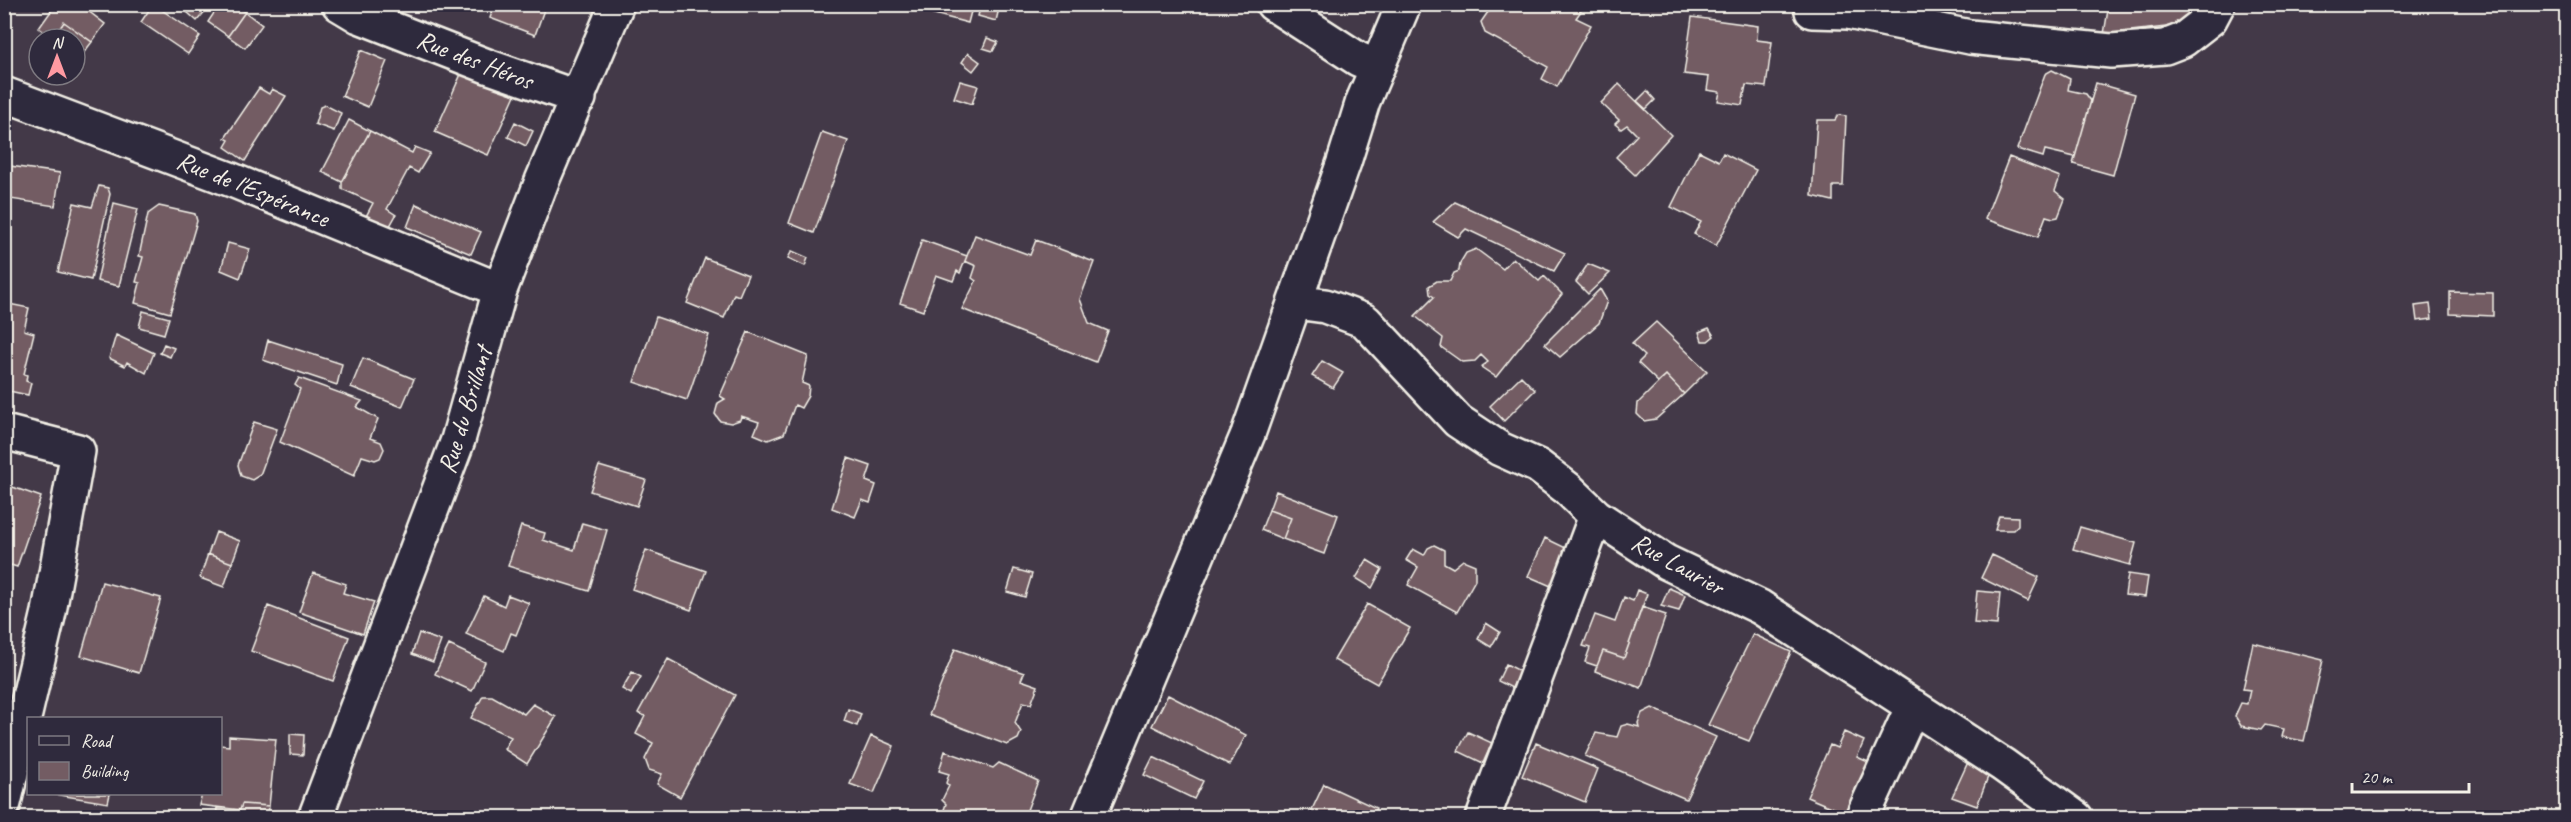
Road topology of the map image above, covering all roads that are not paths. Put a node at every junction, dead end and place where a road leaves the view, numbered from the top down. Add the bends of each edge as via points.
1 (339, 4) edge
2 (617, 4) edge
3 (1273, 4) edge
4 (1404, 4) edge
5 (2218, 4) edge
6 (1812, 11) dead end
7 (1377, 67) junction
8 (4, 94) edge
9 (579, 98) junction
10 (500, 290) junction
11 (1296, 302) junction
12 (4, 432) edge
13 (1596, 516) junction
14 (1913, 706) junction
15 (4, 803) edge
16 (315, 818) edge
17 (1088, 818) edge
18 (1483, 818) edge
19 (1862, 818) edge
20 (2076, 818) edge

1 - 9 street, Rue des Héros via 359,16
2 - 9 street, Rue du Brillant
3 - 7 street via 1358,59
4 - 7 street
5 - 6 street via 2210,19 2183,40 2165,47 2111,51 1970,37 1848,12
7 - 11 street
8 - 10 street, Rue de l'Espérance via 232,180
9 - 10 street, Rue du Brillant
10 - 16 street, Rue du Brillant via 458,440
11 - 13 street, Rue Laurier via 1325,306 1365,321 1458,421 1500,449 1538,466
11 - 17 street via 1248,434
12 - 15 street via 78,451 49,612
13 - 14 street, Rue Laurier via 1666,562 1760,607
13 - 18 street
14 - 19 street
14 - 20 street, Rue Laurier

